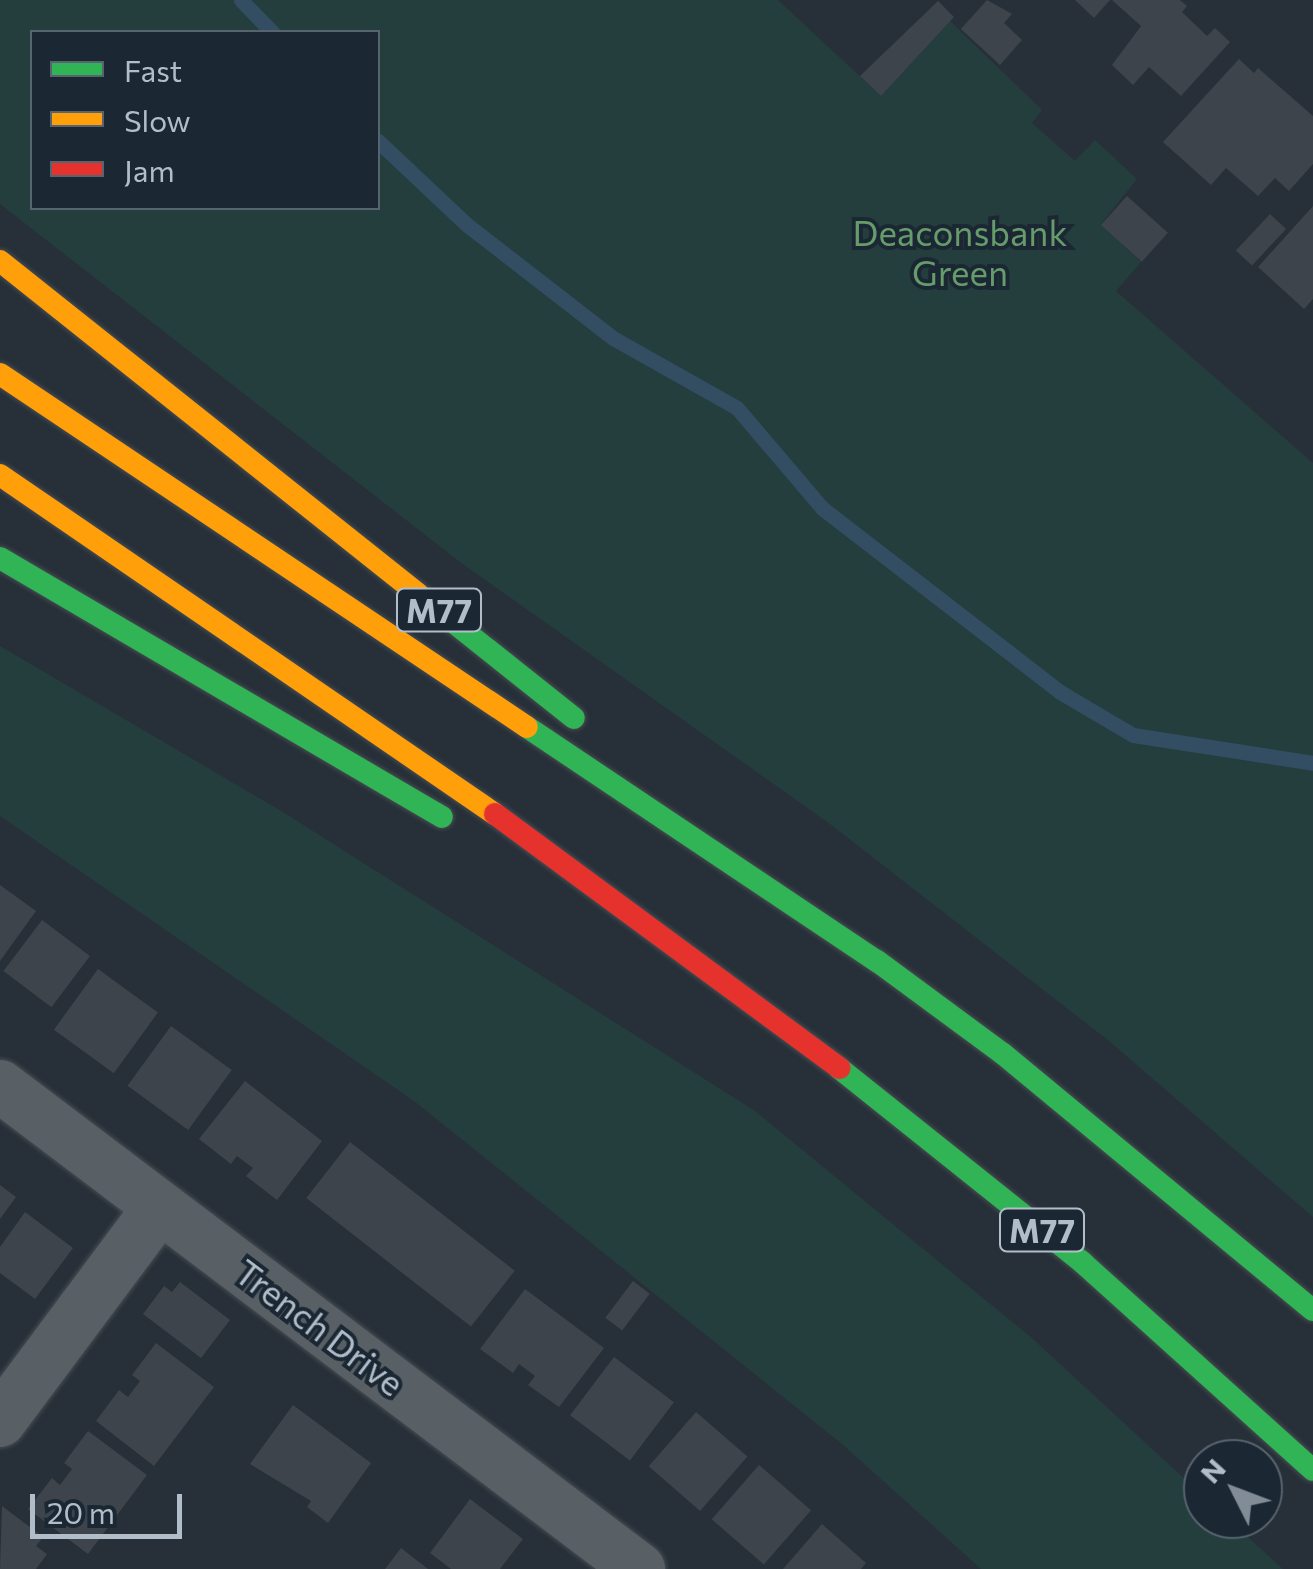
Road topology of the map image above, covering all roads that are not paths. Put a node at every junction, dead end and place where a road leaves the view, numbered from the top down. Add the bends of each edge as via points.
1 (0, 261) edge
2 (0, 374) edge
3 (0, 475) edge
4 (0, 558) edge
5 (601, 739) dead end
6 (647, 776) dead end
7 (470, 834) dead end
8 (504, 854) dead end
9 (877, 961) junction
10 (758, 1004) junction
11 (0, 1086) edge
12 (159, 1208) junction
13 (1313, 1310) edge
14 (0, 1420) edge
15 (1313, 1470) edge
16 (607, 1558) edge

1 - 5 highway, M77
2 - 9 highway, M77
3 - 10 highway, M77 via 562,859
4 - 7 highway
6 - 9 highway, M77
8 - 10 highway, M77
9 - 13 highway, M77 via 1002,1053
10 - 15 highway, M77 via 1082,1263
11 - 12 street, Trench Drive
12 - 14 street
12 - 16 street, Trench Drive

